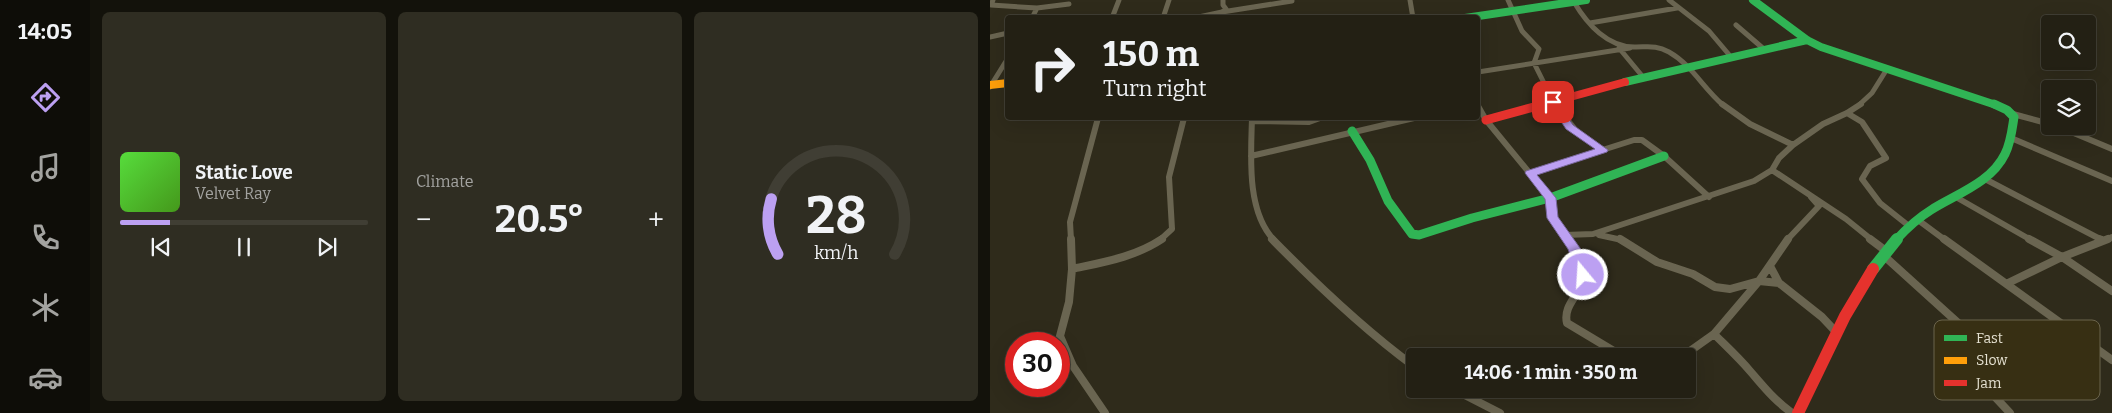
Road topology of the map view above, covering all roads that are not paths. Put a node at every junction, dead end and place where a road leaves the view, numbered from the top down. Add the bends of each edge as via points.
1 (993, 0) edge
2 (1119, 0) edge
3 (1169, 0) edge
4 (1223, 0) edge
5 (1410, 0) edge
6 (1508, 0) edge
7 (1586, 0) edge
8 (1669, 0) edge
9 (1753, 0) edge
10 (1292, 1) edge
11 (1574, 2) junction
12 (1070, 4) dead end
13 (1000, 5) junction
14 (990, 6) edge
15 (1037, 8) junction
16 (1677, 8) junction
17 (1510, 11) junction
18 (1222, 12) junction
19 (1034, 15) edge
20 (1113, 15) edge
21 (1164, 15) edge
22 (1208, 15) edge
23 (1412, 15) edge
24 (1480, 16) edge
25 (1590, 22) junction
26 (1736, 25) dead end
27 (1005, 34) edge
28 (990, 37) edge
29 (1807, 40) junction
30 (1613, 43) junction
31 (1633, 48) junction
32 (1622, 50) junction
33 (1765, 50) junction
34 (1731, 57) junction
35 (1005, 63) edge
36 (1534, 63) junction
37 (1688, 68) junction
38 (1887, 69) junction
39 (1480, 72) edge
40 (1643, 77) junction
41 (1005, 83) edge
42 (990, 86) edge
43 (1553, 102) junction
44 (1480, 110) edge
45 (1847, 114) junction
46 (2013, 114) junction
47 (1098, 120) edge
48 (1183, 120) edge
49 (1252, 120) edge
50 (1271, 120) edge
51 (1314, 120) edge
52 (1404, 120) edge
53 (1486, 120) junction
54 (2041, 122) edge
55 (1352, 131) junction
56 (2079, 135) edge
57 (2011, 138) junction
58 (1794, 145) junction
59 (2112, 149) edge
60 (1603, 150) junction
61 (1251, 156) junction
62 (1664, 156) junction
63 (1772, 170) junction
64 (1530, 173) junction
65 (1983, 178) junction
66 (2112, 181) edge
67 (1954, 196) junction
68 (1709, 197) junction
69 (1550, 198) junction
70 (1811, 198) junction
71 (1819, 206) junction
72 (1832, 208) junction
73 (1913, 223) junction
74 (1593, 234) junction
75 (1565, 235) junction
76 (2108, 239) edge
77 (1885, 253) junction
78 (2062, 257) junction
79 (1770, 266) junction
80 (1072, 268) junction
81 (1759, 281) junction
82 (1779, 283) junction
83 (2008, 283) junction
84 (2112, 291) edge
85 (1957, 320) edge
86 (2056, 320) edge
87 (1837, 333) junction
88 (1714, 334) junction
89 (1609, 348) edge
90 (1694, 348) edge
91 (2100, 352) edge
92 (1406, 360) edge
93 (2112, 360) edge
94 (1471, 398) edge
95 (1998, 400) edge
96 (1105, 413) edge
97 (1500, 413) edge
98 (1792, 413) edge
99 (1798, 413) edge
100 (2010, 413) edge

1 - 13 street via 990,4
2 - 20 street
3 - 21 street
4 - 18 street via 1226,9
5 - 23 street
6 - 17 street
7 - 11 street
8 - 16 street
9 - 29 street
10 - 18 street
11 - 17 street
11 - 25 street
12 - 15 street
13 - 14 street
13 - 15 street
15 - 19 street
16 - 25 street
16 - 34 street via 1708,31
17 - 24 street
17 - 36 street via 1522,32 1539,49
18 - 22 street
25 - 30 street
26 - 33 street
27 - 28 street
29 - 33 street
29 - 38 street
30 - 31 street
30 - 32 street
31 - 32 street
31 - 37 street via 1653,45 1678,57
32 - 36 street
32 - 40 street
33 - 34 street
34 - 37 street
35 - 42 street
36 - 39 street
36 - 43 street
37 - 40 street
37 - 58 street via 1727,108 1771,136
38 - 45 street via 1867,99
38 - 46 street via 1990,102
40 - 43 street
41 - 42 street
43 - 53 street
43 - 60 street via 1570,127
44 - 53 street
45 - 58 street via 1823,124
45 - 73 street via 1862,122 1886,158 1870,166 1862,178 1880,203
46 - 54 street
46 - 57 street
47 - 80 street via 1070,222
48 - 80 street via 1169,177 1172,229 1147,250
49 - 61 street
50 - 51 street
52 - 55 street
53 - 64 street
55 - 61 street
55 - 69 street via 1370,160 1388,201 1412,234 1419,236 1472,218
56 - 59 street
57 - 65 street via 2004,158
57 - 66 street
58 - 63 street
60 - 62 street via 1642,140
60 - 64 street
61 - 92 street via 1251,179 1268,234 1319,287
62 - 68 street
62 - 69 street
63 - 68 street via 1754,181
63 - 70 street
64 - 69 street
65 - 67 street
65 - 76 street
67 - 73 street
67 - 78 street
68 - 74 street
69 - 75 street via 1553,218
70 - 71 street
70 - 72 street
71 - 72 street
71 - 79 street via 1789,237
72 - 77 street
73 - 77 street
73 - 83 street
74 - 75 street
74 - 81 street via 1619,238 1657,262 1692,274 1715,287 1730,289
75 - 89 street via 1574,248 1583,275 1566,319
76 - 78 street
77 - 85 street
77 - 87 street
78 - 83 street
78 - 84 street
79 - 81 street
79 - 82 street
80 - 96 street via 1069,302 1060,336 1073,366
81 - 82 street
81 - 88 street
82 - 87 street
83 - 86 street
87 - 99 street
88 - 90 street
88 - 98 street via 1752,372 1760,385
91 - 93 street
94 - 97 street
95 - 100 street

